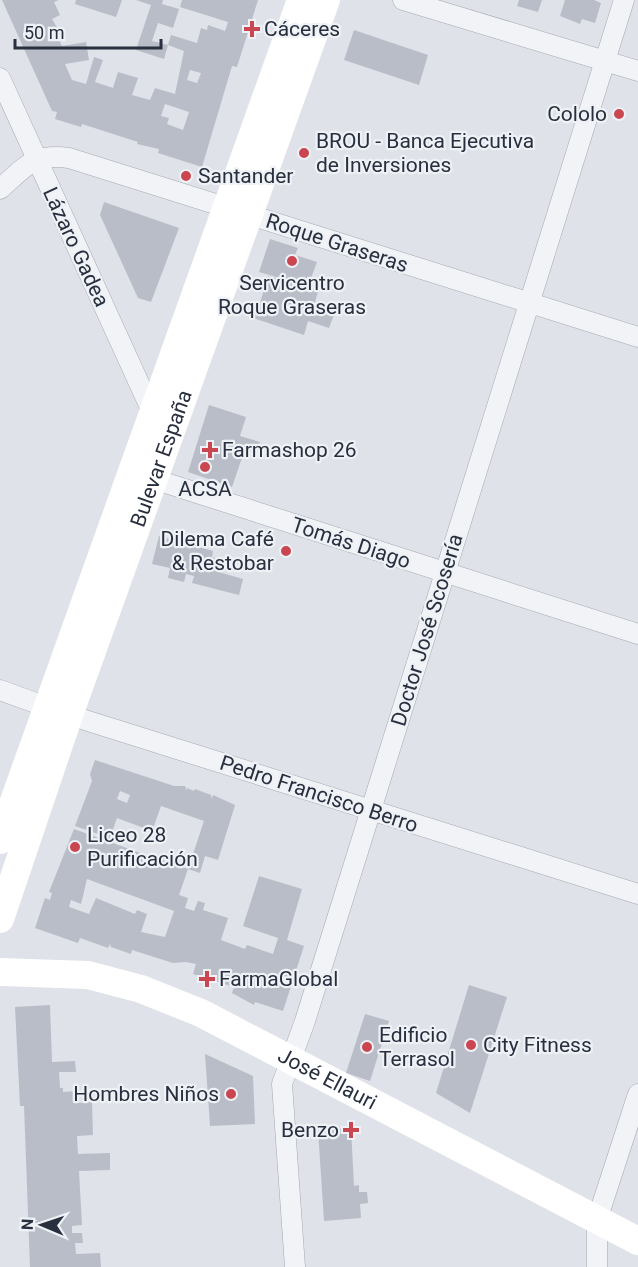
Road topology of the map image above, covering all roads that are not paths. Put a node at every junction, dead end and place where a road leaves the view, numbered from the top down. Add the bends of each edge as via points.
1 (301, 0) edge
2 (326, 0) edge
3 (403, 0) edge
4 (624, 0) edge
5 (605, 61) junction
6 (638, 70) edge
7 (0, 78) edge
8 (36, 158) junction
9 (0, 189) edge
10 (238, 212) junction
11 (529, 304) junction
12 (638, 337) edge
13 (153, 416) junction
14 (143, 476) junction
15 (445, 573) junction
16 (638, 634) edge
17 (0, 690) edge
18 (58, 711) junction
19 (370, 810) junction
20 (0, 840) edge
21 (638, 894) edge
22 (0, 919) edge
23 (0, 972) edge
24 (291, 1061) junction
25 (638, 1094) edge
26 (597, 1220) junction
27 (638, 1241) edge
28 (295, 1267) edge
29 (597, 1267) edge

1 - 10 main road, Bulevar España
2 - 10 main road, Bulevar España
3 - 5 street
4 - 5 street, Doctor José Scosería
5 - 6 street
5 - 11 street, Doctor José Scosería
7 - 8 street, Lázaro Gadea
8 - 9 street
8 - 10 street, Roque Graseras via 69,158
8 - 13 street, Lázaro Gadea
10 - 11 street, Roque Graseras
10 - 13 main road, Bulevar España
10 - 14 main road, Bulevar España
11 - 12 street, Roque Graseras
11 - 15 street, Doctor José Scosería
13 - 14 main road, Bulevar España
14 - 15 street, Tomás Diago
14 - 18 main road, Bulevar España
15 - 16 street, Tomás Diago
15 - 19 street, Doctor José Scosería
17 - 18 street, Pedro Francisco Berro
18 - 19 street, Pedro Francisco Berro
18 - 20 main road, Bulevar España
18 - 22 main road, Bulevar España
19 - 21 street, Pedro Francisco Berro
19 - 24 street, Doctor José Scosería
23 - 24 main road, José Ellauri via 88,975 141,988 201,1013
24 - 26 main road, José Ellauri
24 - 28 street, Doctor José Scosería via 282,1084
25 - 26 street
26 - 27 main road, José Ellauri
26 - 29 street

